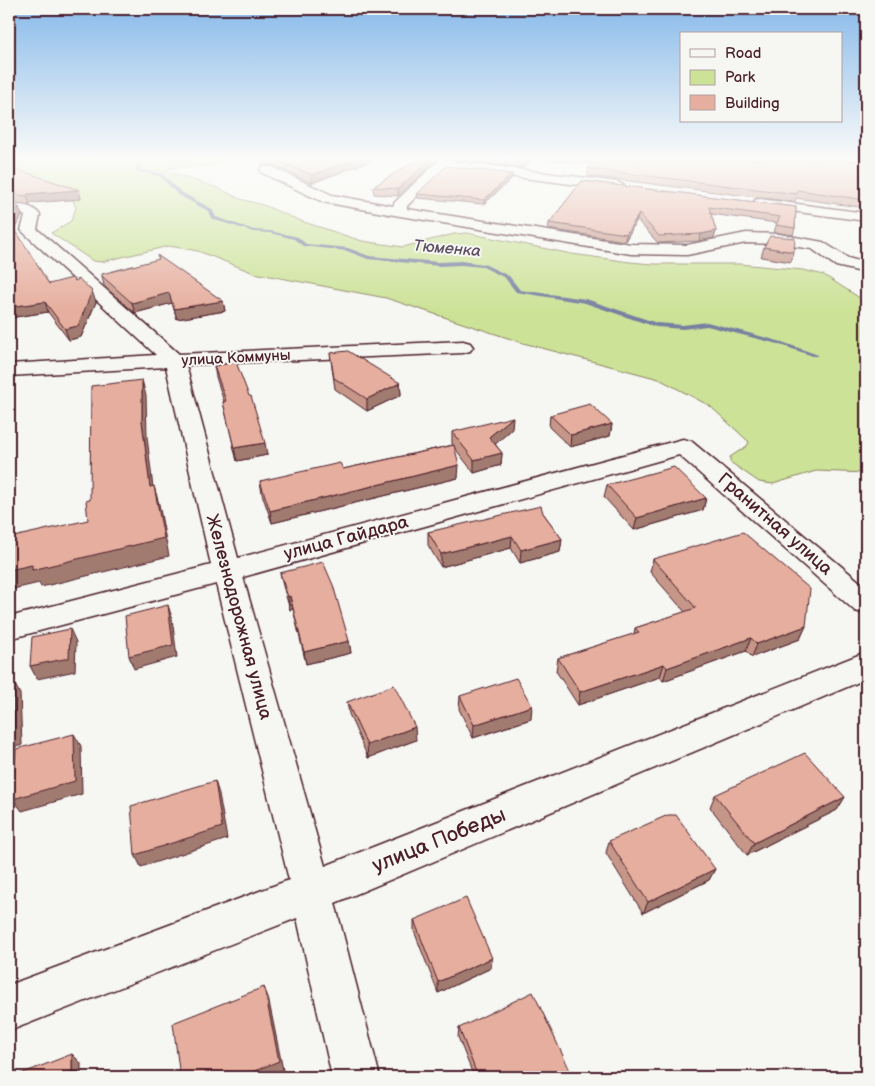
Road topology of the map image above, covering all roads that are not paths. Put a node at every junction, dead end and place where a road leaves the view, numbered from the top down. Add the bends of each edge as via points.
1 (388, 210) edge
2 (808, 210) edge
3 (21, 212) edge
4 (400, 212) joint
5 (866, 217) edge
6 (866, 268) edge
7 (463, 347) dead end
8 (175, 361) junction
9 (9, 370) edge
10 (683, 446) joint
11 (227, 571) junction
12 (866, 603) edge
13 (9, 628) edge
14 (866, 666) edge
15 (312, 892) junction
16 (9, 1008) edge
17 (356, 1077) edge

1 - 4 street
2 - 5 street
3 - 8 street via 29,230
4 - 6 street via 631,250 687,250 746,238 779,239 817,245 842,262
7 - 8 street, улица Коммуны
8 - 9 street, улица Коммуны
8 - 11 street, Железнодорожная улица
10 - 11 street, улица Гайдара
10 - 12 street, Гранитная улица
11 - 13 street, улица Гайдара
11 - 15 street, Железнодорожная улица
14 - 15 street, улица Победы
15 - 16 street, улица Победы
15 - 17 street, Железнодорожная улица

